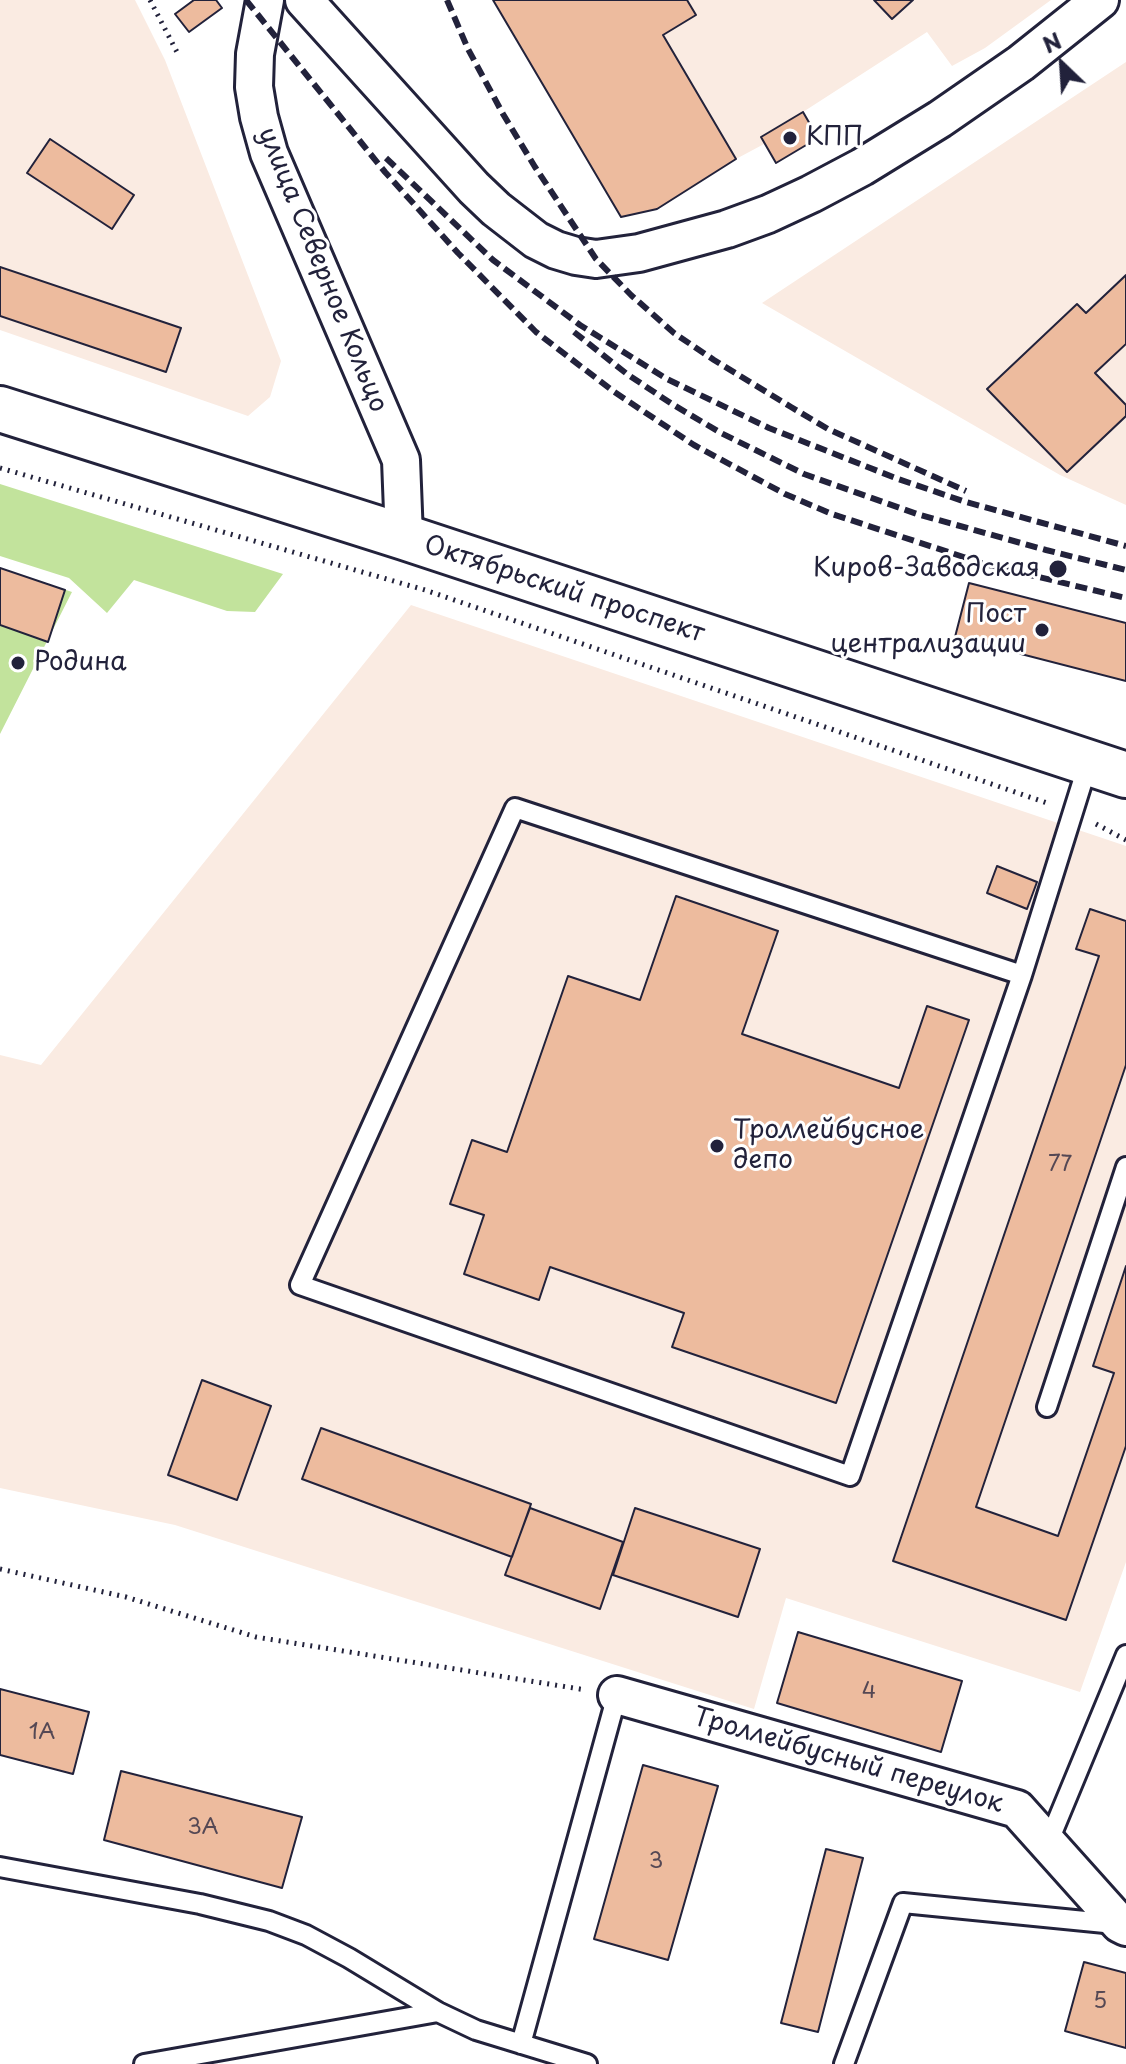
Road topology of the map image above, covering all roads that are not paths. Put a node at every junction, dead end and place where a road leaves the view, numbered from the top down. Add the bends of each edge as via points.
1 (265, 0) edge
2 (304, 0) edge
3 (1100, 0) edge
4 (0, 409) edge
5 (404, 537) junction
6 (1107, 770) edge
7 (1022, 975) junction
8 (1126, 1167) edge
9 (1047, 1407) dead end
10 (1126, 1655) edge
11 (617, 1695) joint
12 (1048, 1843) junction
13 (0, 1867) edge
14 (1123, 1926) edge
15 (438, 2012) junction
16 (521, 2044) junction
17 (144, 2064) edge
18 (587, 2064) edge
19 (844, 2064) edge

1 - 5 street, улица Северное Кольцо via 255,54 259,117 269,153 401,460
2 - 3 street via 496,209 536,240 596,259 712,233 811,194 940,119
4 - 5 main road, Октябрьский проспект
5 - 6 main road, Октябрьский проспект
6 - 7 lane via 1074,812
7 - 7 lane via 515,808 300,1285 850,1476
8 - 9 lane
10 - 12 lane
11 - 12 street, Троллейбусный переулок via 1017,1809
11 - 16 lane
12 - 14 street, Троллейбусный переулок
13 - 15 lane via 269,1921 349,1958
14 - 19 lane via 903,1903
15 - 16 lane
15 - 17 lane
16 - 18 lane

